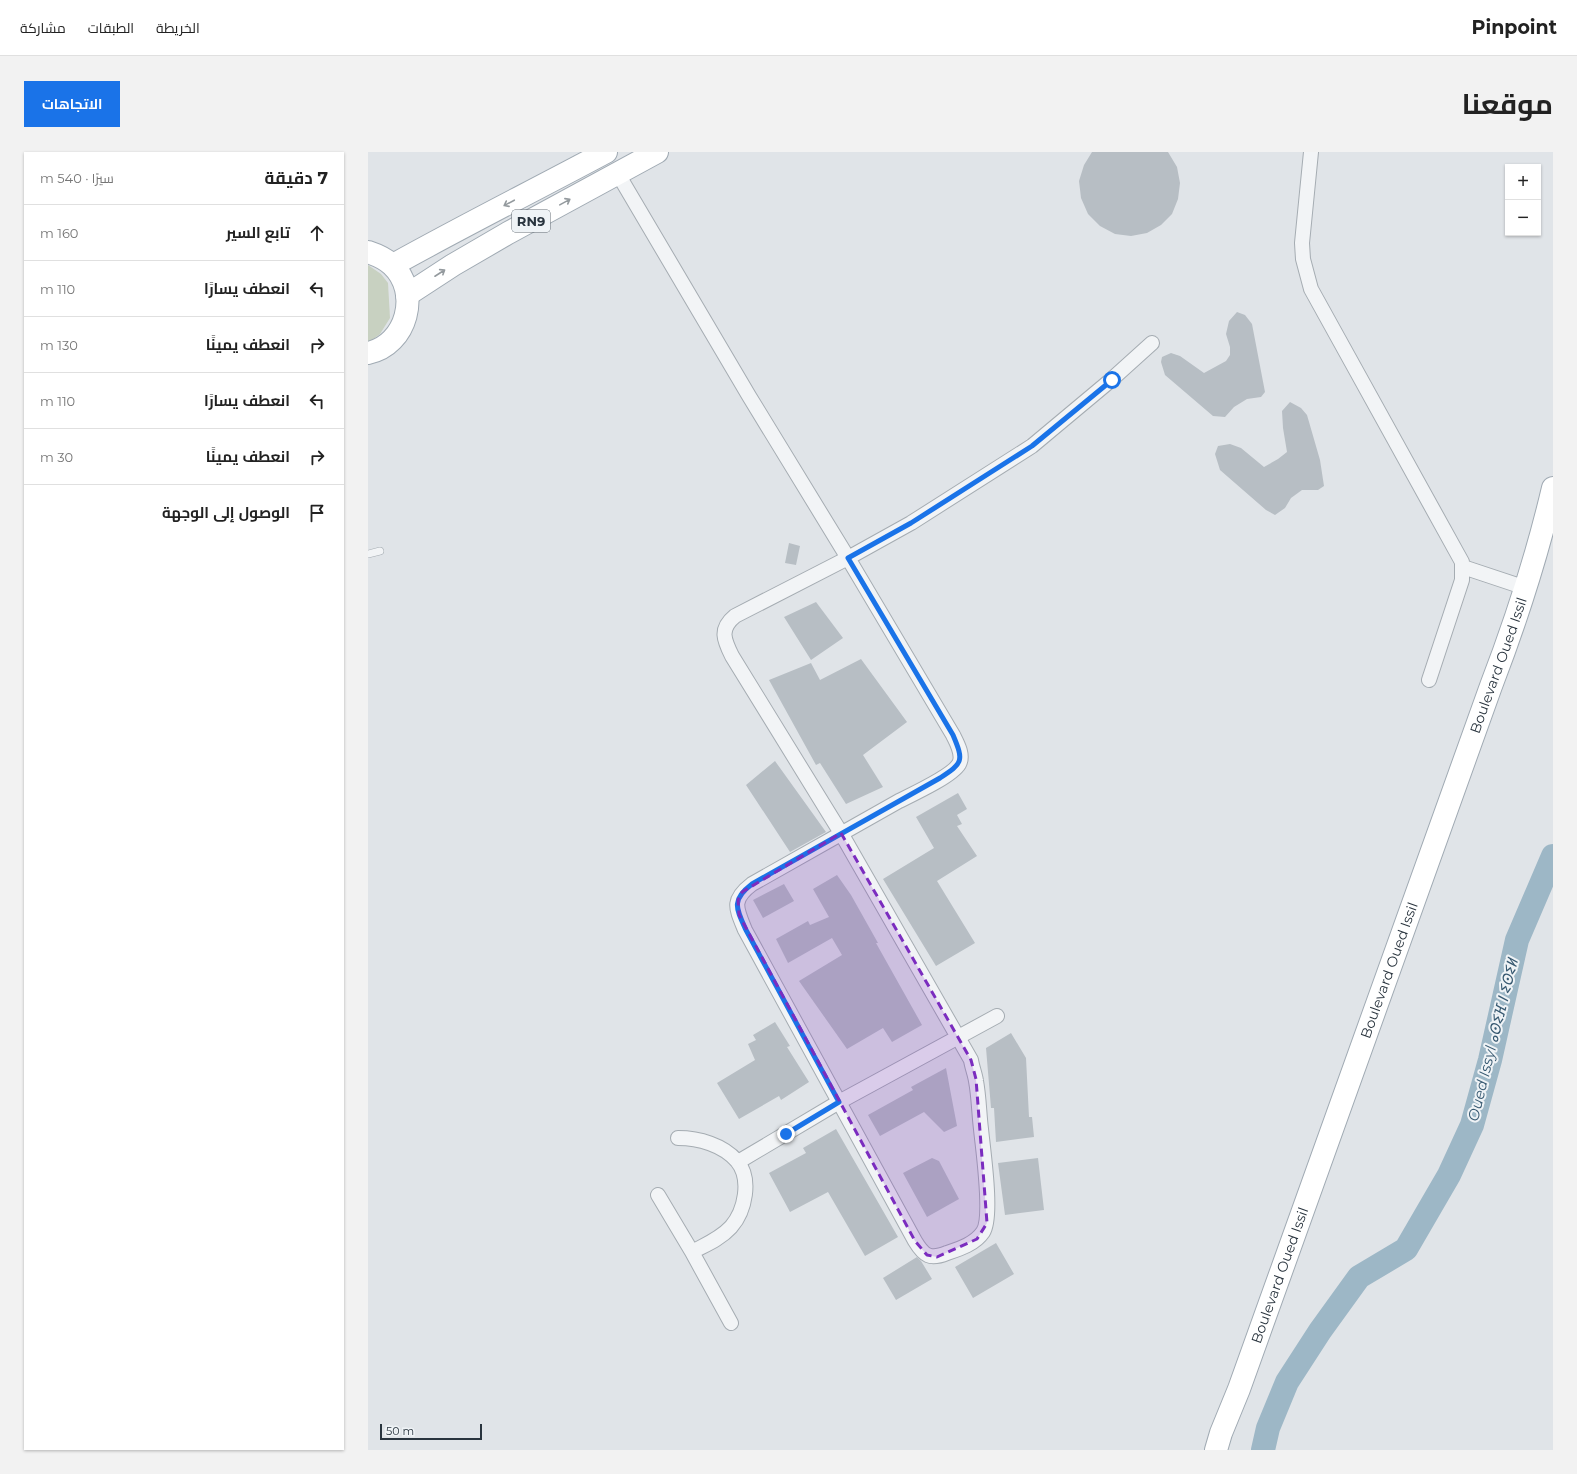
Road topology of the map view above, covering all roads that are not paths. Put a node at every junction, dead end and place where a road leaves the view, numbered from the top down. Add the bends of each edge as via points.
1 (606, 152) edge
2 (657, 152) edge
3 (1311, 152) edge
4 (618, 174) junction
5 (368, 252) edge
6 (393, 265) junction
7 (407, 295) junction
8 (1152, 343) dead end
9 (368, 353) edge
10 (1553, 488) edge
11 (380, 551) dead end
12 (368, 554) edge
13 (848, 558) junction
14 (1463, 567) junction
15 (1526, 588) junction
16 (1429, 680) dead end
17 (841, 834) junction
18 (997, 1016) dead end
19 (957, 1036) junction
20 (839, 1102) junction
21 (678, 1138) dead end
22 (738, 1162) junction
23 (658, 1195) dead end
24 (692, 1252) junction
25 (731, 1323) dead end
26 (1216, 1450) edge

1 -> 6 main road, RN9
2 - 4 main road, RN9
3 - 14 street via 1302,243 1303,259 1311,289
7 -> 4 main road, RN9 via 484,247
4 - 13 street
5 - 6 main road via 379,255
6 - 7 main road via 402,279
7 - 9 main road via 408,309 404,323 396,336 386,345
8 - 13 street via 1112,380 1032,446 911,523
10 - 15 main road, Boulevard Oued Issil
11 - 12 lane
13 - 17 street via 953,735 961,756 959,764 940,778
13 - 17 street via 735,616 727,622 724,634 732,656
14 - 15 street
14 - 16 street via 1462,580
15 - 26 main road, Boulevard Oued Issil
17 - 19 street
17 - 20 street via 752,884 742,892 737,907 746,930
18 - 19 street
19 - 20 street
19 - 20 street via 971,1060 976,1080 987,1211 984,1232 964,1247 937,1257 920,1250
20 - 22 street
21 - 22 street via 707,1142 720,1148
22 - 24 street via 744,1176 746,1192 738,1218 721,1237
23 - 24 street
24 - 25 street

